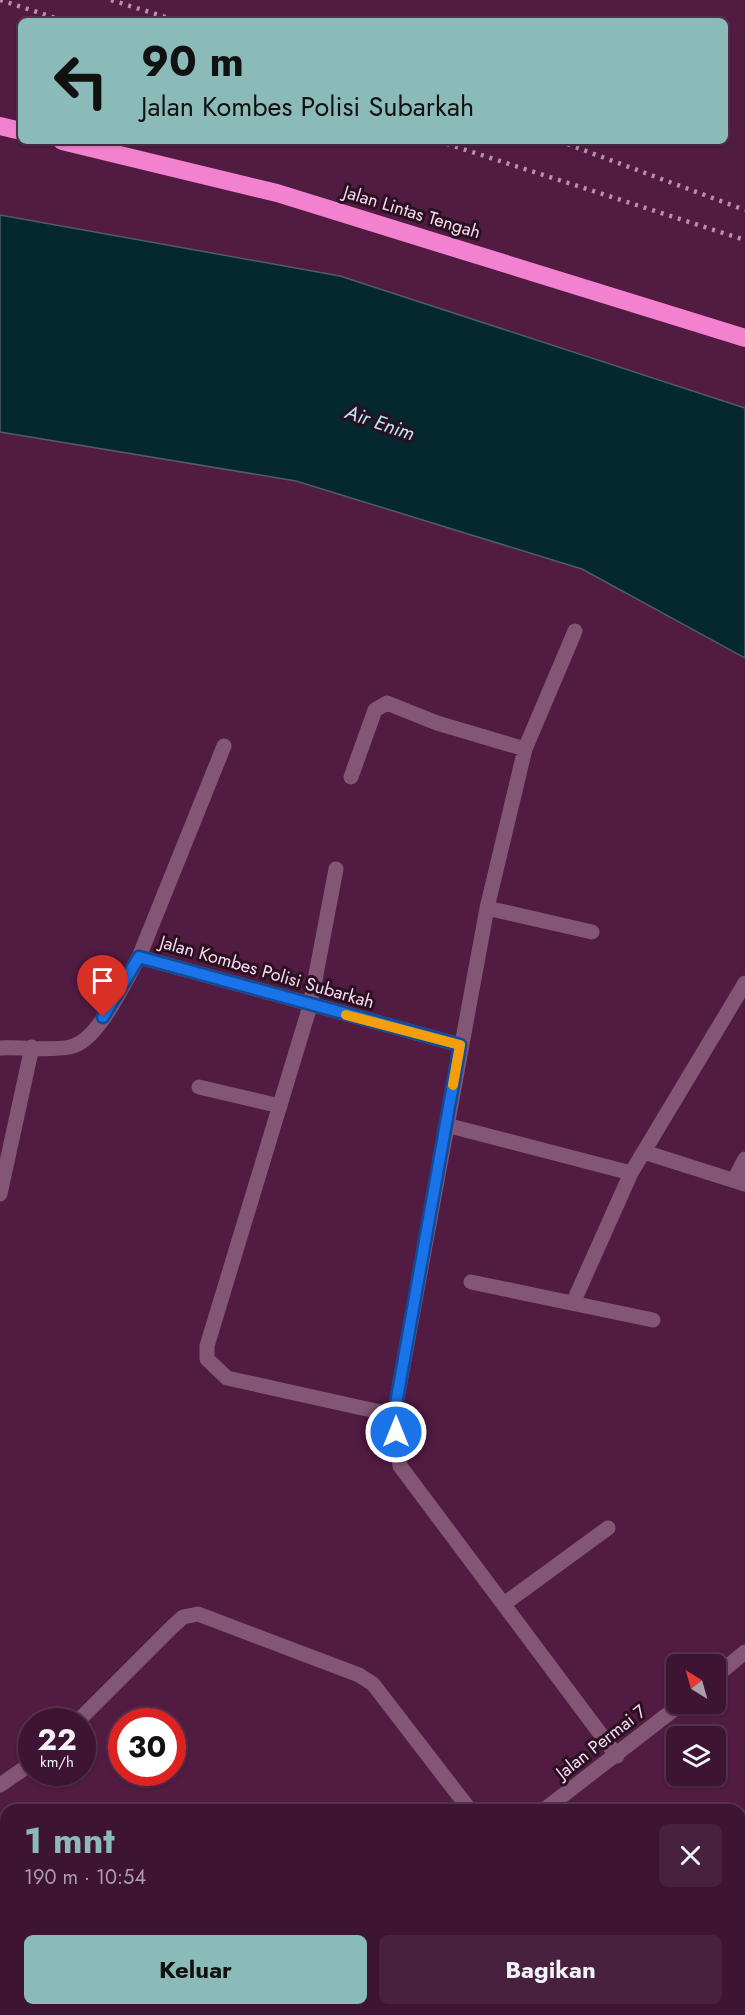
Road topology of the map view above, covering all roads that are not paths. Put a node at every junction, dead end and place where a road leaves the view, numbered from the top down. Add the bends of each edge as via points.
1 (0, 126) edge
2 (18, 130) edge
3 (74, 144) edge
4 (745, 338) edge
5 (574, 631) dead end
6 (224, 746) dead end
7 (525, 749) junction
8 (351, 777) dead end
9 (336, 868) dead end
10 (487, 908) junction
11 (592, 932) dead end
12 (139, 957) junction
13 (745, 983) edge
14 (310, 1005) junction
15 (460, 1045) junction
16 (32, 1047) junction
17 (0, 1048) edge
18 (199, 1087) dead end
19 (280, 1106) junction
20 (446, 1125) junction
21 (644, 1152) junction
22 (745, 1159) edge
23 (631, 1173) junction
24 (739, 1182) edge
25 (0, 1194) edge
26 (471, 1282) dead end
27 (573, 1303) junction
28 (653, 1320) dead end
29 (394, 1415) junction
30 (608, 1528) dead end
31 (504, 1604) junction
32 (745, 1652) edge
33 (726, 1668) edge
34 (91, 1708) edge
35 (669, 1714) edge
36 (617, 1756) junction
37 (18, 1773) edge
38 (0, 1785) edge
39 (465, 1804) edge
40 (552, 1804) edge

1 - 2 highway
3 - 4 highway, Jalan Lintas Tengah via 277,193
5 - 7 street
6 - 12 street
7 - 8 street via 437,723 387,703 375,710
7 - 10 street
9 - 14 street
10 - 11 street
10 - 15 street
12 - 14 street, Jalan Kombes Polisi Subarkah
12 - 16 street, Jalan Kombes Polisi Subarkah via 87,1039 70,1047
13 - 21 street
14 - 15 street, Jalan Kombes Polisi Subarkah
14 - 19 street
15 - 20 street
16 - 17 street, Jalan Kombes Polisi Subarkah
16 - 25 street
18 - 19 street
19 - 29 street via 207,1346 207,1359 227,1378
20 - 23 street
20 - 29 street
21 - 23 street
21 - 24 street
22 - 24 street
23 - 27 street
26 - 27 street
27 - 28 street
29 - 31 street via 400,1466
30 - 31 street
31 - 36 street
32 - 33 street
34 - 39 street via 183,1617 198,1614 373,1684
35 - 36 street, Jalan Permai 7
36 - 40 street, Jalan Permai 7
37 - 38 street

